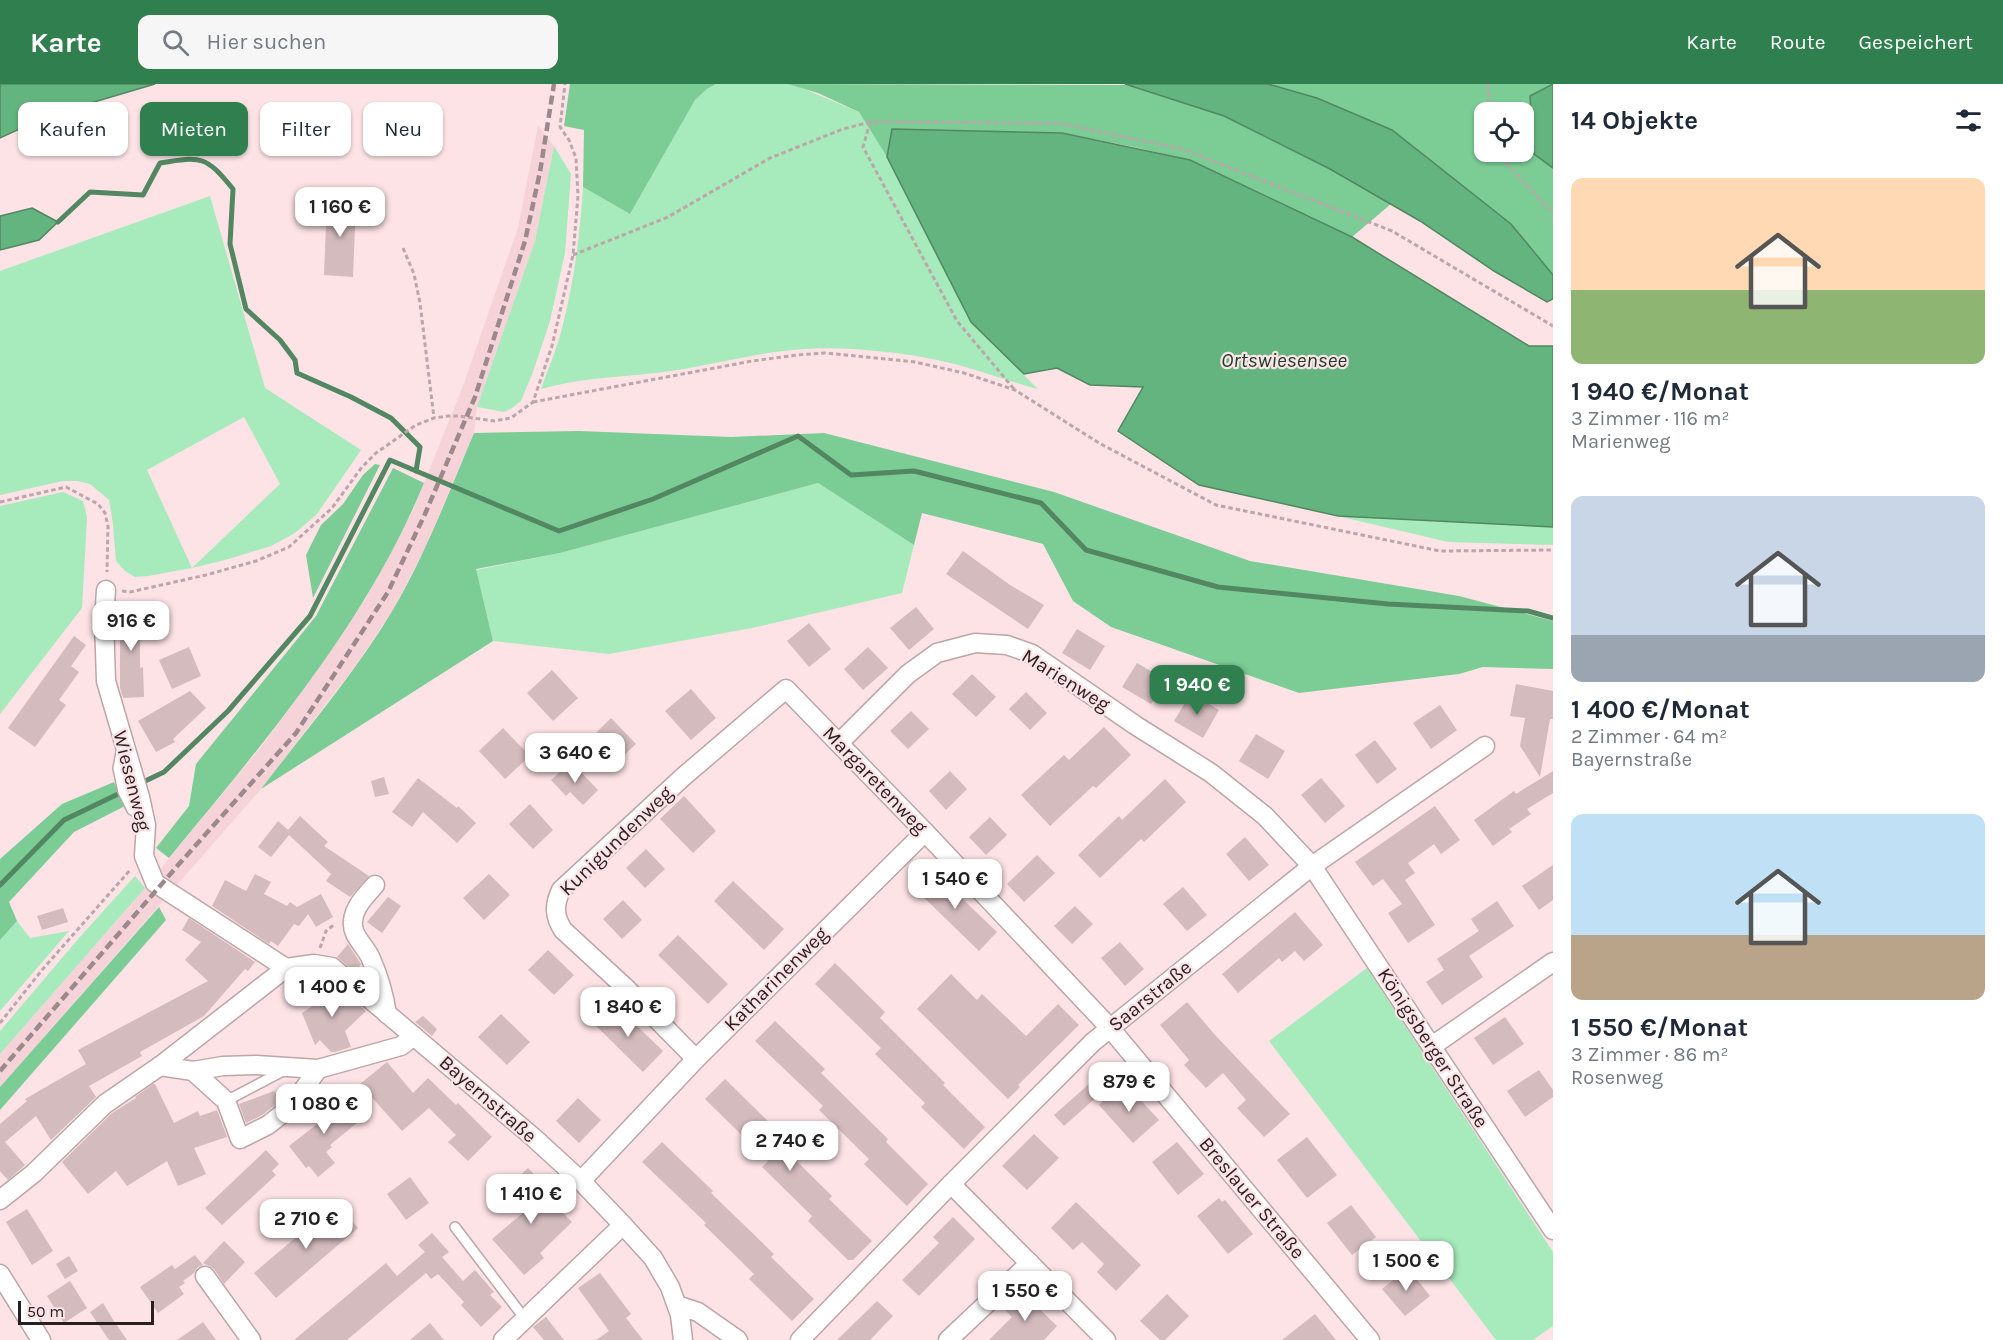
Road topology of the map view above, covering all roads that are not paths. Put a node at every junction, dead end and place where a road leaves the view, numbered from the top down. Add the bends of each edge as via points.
1 (106, 590) road end
2 (786, 689) joint
3 (124, 742) junction
4 (839, 743) junction
5 (1485, 746) dead end
6 (145, 818) junction
7 (925, 832) junction
8 (1312, 866) junction
9 (375, 885) dead end
10 (1553, 962) edge
11 (286, 968) junction
12 (387, 1014) junction
13 (1110, 1028) junction
14 (414, 1036) junction
15 (1432, 1046) junction
16 (696, 1059) junction
17 (160, 1066) junction
18 (288, 1068) junction
19 (318, 1069) junction
20 (193, 1071) junction
21 (226, 1101) junction
22 (581, 1181) junction
23 (951, 1184) junction
24 (0, 1200) edge
25 (1551, 1222) edge
26 (622, 1225) junction
27 (456, 1227) dead end
28 (1030, 1263) junction
29 (0, 1274) edge
30 (205, 1276) dead end
31 (677, 1305) junction
32 (525, 1319) junction
33 (41, 1340) edge
34 (251, 1340) edge
35 (503, 1340) edge
36 (683, 1340) edge
37 (738, 1340) edge
38 (800, 1340) edge
39 (948, 1340) edge
40 (1106, 1340) edge
41 (1370, 1340) edge

1 - 3 street, Wiesenweg via 106,681
2 - 4 street, Margaretenweg
2 - 16 street, Kunigundenweg via 665,793 561,890 555,902 556,919 563,930
3 - 6 street, Wiesenweg
3 - 6 lane via 118,768 123,792 132,810
4 - 7 street, Margaretenweg
4 - 8 street, Marienweg via 908,674 937,653 975,643 1007,645 1032,654 1211,773 1265,816
5 - 8 street, Saarstraße
6 - 11 street, Wiesenweg via 144,856 155,883
7 - 13 street, Margaretenweg
7 - 16 street, Katharinenweg
8 - 13 street, Saarstraße
8 - 15 street, Königsberger Straße
9 - 12 street via 358,906 353,922 356,936 370,955 382,986
10 - 15 street
11 - 12 street, Bayernstraße via 314,964 332,967
11 - 17 street
12 - 14 street, Bayernstraße
13 - 23 street, Saarstraße
13 - 41 street, Breslauer Straße
14 - 19 street via 401,1046
14 - 22 street, Bayernstraße
15 - 25 street, Königsberger Straße
16 - 22 street, Katharinenweg
17 - 20 street
17 - 24 street via 105,1104 34,1173
18 - 19 street
18 - 20 street via 223,1066
18 - 21 lane
19 - 21 street via 291,1107 268,1125 240,1139
20 - 21 street
22 - 26 street, Bayernstraße
23 - 28 street
23 - 38 street, Saarstraße
26 - 31 street, Bayernstraße via 653,1258
26 - 32 street
27 - 32 lane
28 - 39 street
28 - 40 street
29 - 33 street
30 - 34 street
31 - 36 street, Bayernstraße
31 - 37 street via 698,1312
32 - 35 street

